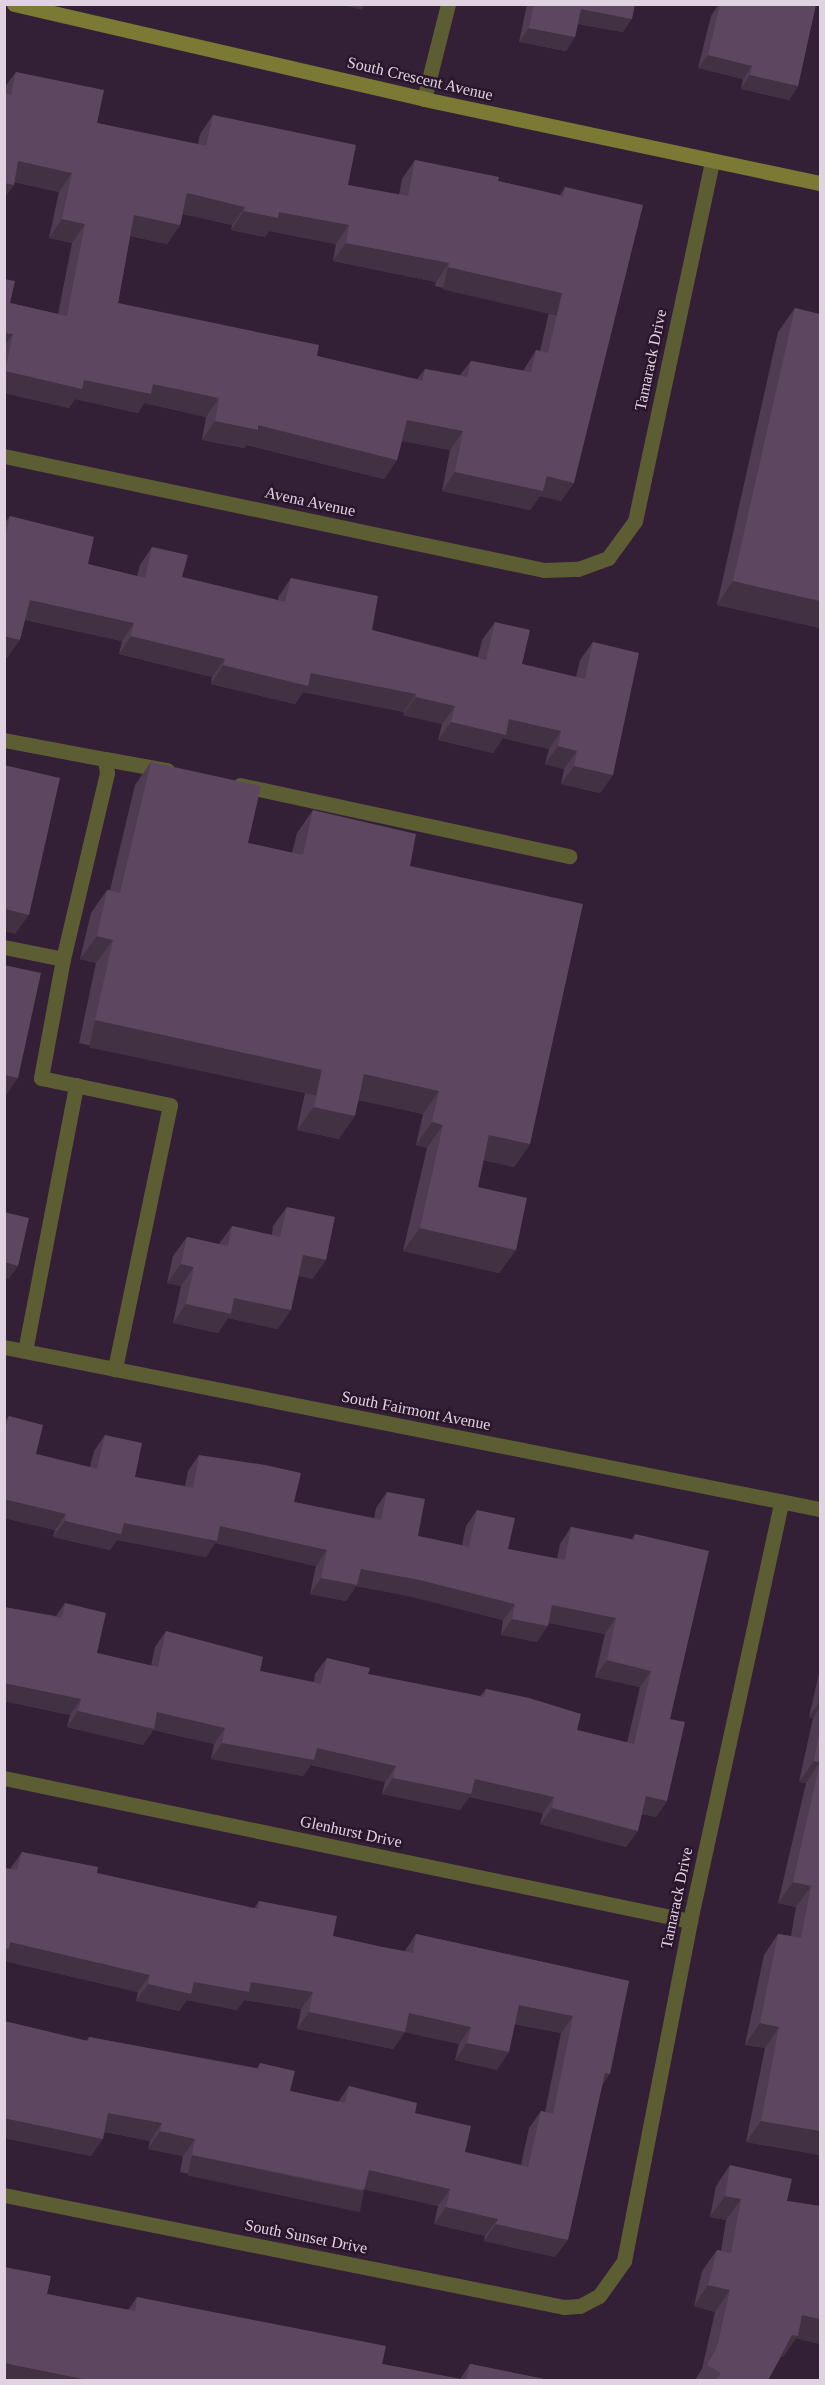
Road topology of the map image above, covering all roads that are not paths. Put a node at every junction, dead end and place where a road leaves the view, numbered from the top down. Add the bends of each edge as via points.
1 (14, 4) edge
2 (448, 4) edge
3 (424, 99) junction
4 (712, 162) junction
5 (820, 183) edge
6 (4, 456) edge
7 (608, 558) joint
8 (4, 740) edge
9 (105, 759) junction
10 (180, 772) edge
11 (225, 782) edge
12 (569, 856) dead end
13 (4, 947) edge
14 (63, 959) junction
15 (76, 1085) junction
16 (4, 1347) edge
17 (25, 1352) junction
18 (116, 1369) junction
19 (781, 1502) junction
20 (820, 1509) edge
21 (4, 1778) edge
22 (690, 1921) junction
23 (4, 2195) edge
24 (599, 2296) joint

1 - 3 street, South Crescent Avenue
2 - 3 street
3 - 4 street, South Crescent Avenue
4 - 5 street, South Crescent Avenue
4 - 7 street, Tamarack Drive via 635,521
6 - 7 street, Avena Avenue via 544,570 578,569
8 - 9 street
9 - 10 street
9 - 14 street via 107,773
11 - 12 street
13 - 14 street
14 - 15 street via 41,1078
15 - 17 street
15 - 18 street via 170,1105
16 - 17 street, South Fairmont Avenue
17 - 18 street, South Fairmont Avenue
18 - 19 street, South Fairmont Avenue
19 - 20 street, South Fairmont Avenue
19 - 22 street, Tamarack Drive
21 - 22 street, Glenhurst Drive
22 - 24 street, Tamarack Drive via 624,2261
23 - 24 street, South Sunset Drive via 564,2307 580,2306

